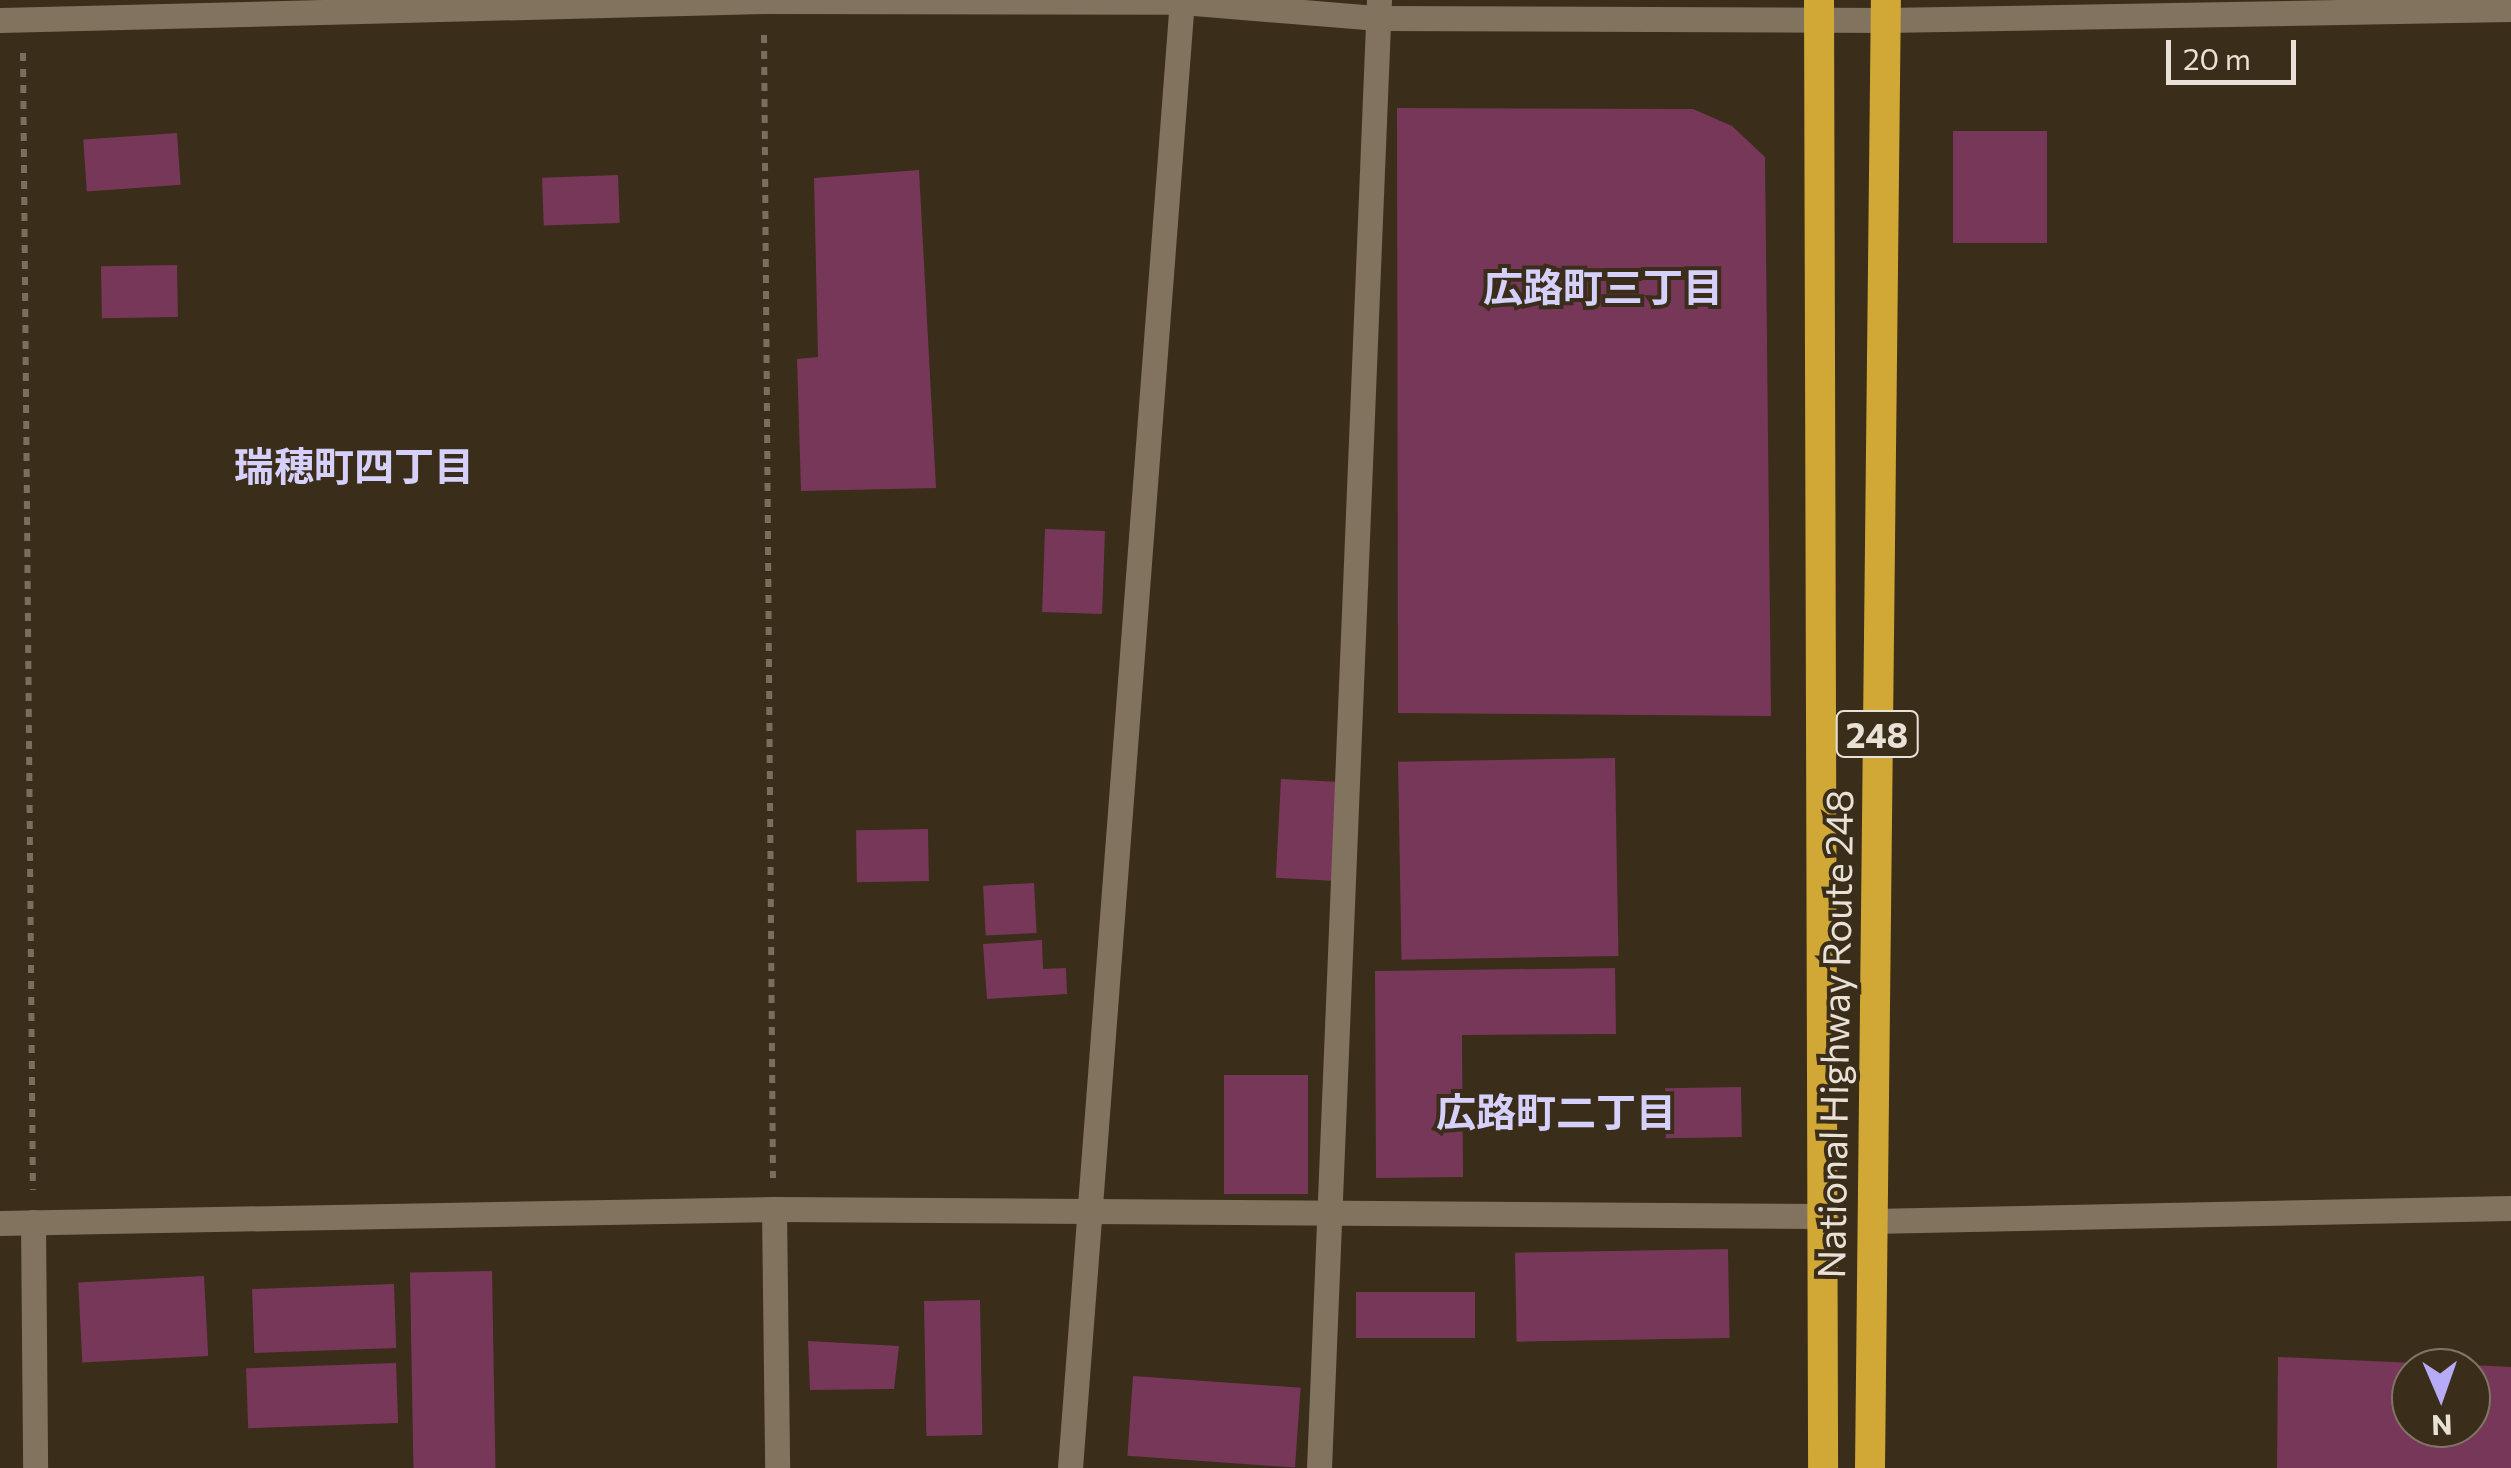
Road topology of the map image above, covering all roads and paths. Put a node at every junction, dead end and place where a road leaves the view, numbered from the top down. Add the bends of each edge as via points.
1 (764, 1) edge
2 (1182, 1) edge
3 (1378, 9) edge
4 (2511, 9) edge
5 (1819, 10) edge
6 (1885, 10) edge
7 (15, 13) edge
8 (2511, 1208) edge
9 (774, 1209) junction
10 (1329, 1214) junction
11 (1090, 1215) junction
12 (1826, 1216) junction
13 (1871, 1221) junction
14 (34, 1222) junction
15 (0, 1223) edge
16 (35, 1468) edge
17 (777, 1468) edge
18 (1070, 1468) edge
19 (1319, 1468) edge
20 (1823, 1468) edge
21 (1870, 1468) edge

1 - 2 street
1 - 7 street
1 - 9 path
2 - 3 street
2 - 11 street
3 - 5 street
3 - 10 street
4 - 6 street
5 - 6 street
5 - 12 highway, National Highway Route 248 / 248
6 - 13 highway, National Highway Route 248 / 248
7 - 14 path
8 - 13 street
9 - 11 street
9 - 14 street
9 - 17 street
10 - 11 street
10 - 12 street
10 - 19 street
11 - 18 street
12 - 20 highway, National Highway Route 248 / 248
13 - 21 highway, National Highway Route 248 / 248
14 - 15 street
14 - 16 street

